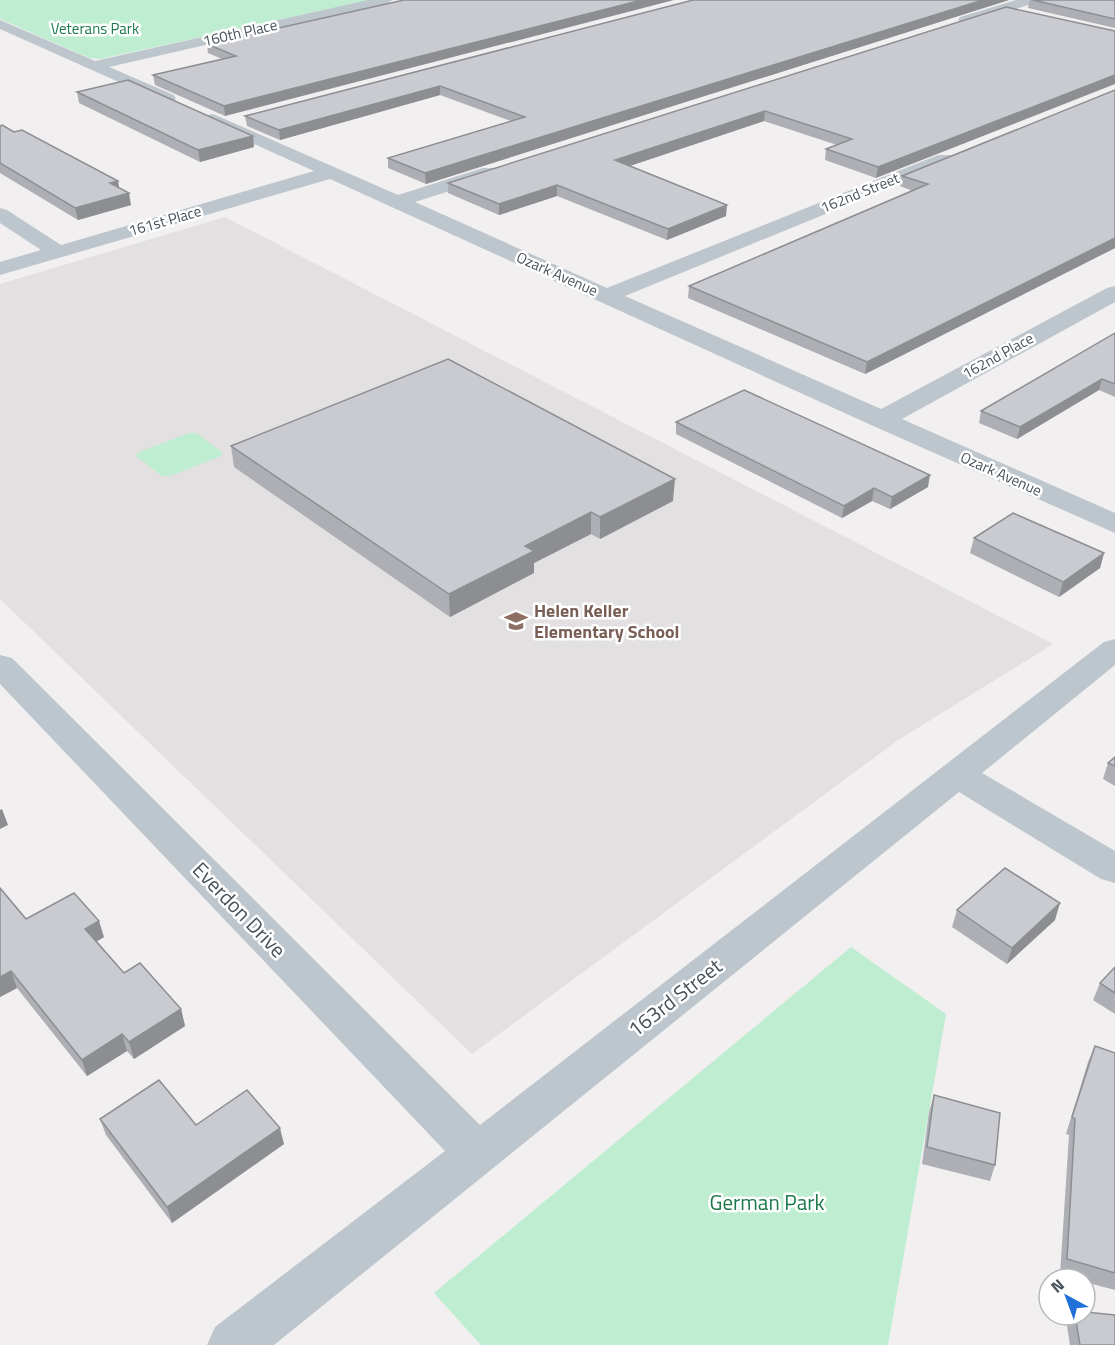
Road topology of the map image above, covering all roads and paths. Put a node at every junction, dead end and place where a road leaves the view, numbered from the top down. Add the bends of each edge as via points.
1 (386, 0) edge
2 (1029, 0) edge
3 (977, 2) edge
4 (1004, 8) junction
5 (1037, 16) edge
6 (0, 24) edge
7 (952, 25) edge
8 (93, 66) junction
9 (248, 118) edge
10 (224, 124) junction
11 (962, 152) edge
12 (510, 166) edge
13 (329, 173) junction
14 (396, 202) junction
15 (0, 214) edge
16 (58, 252) junction
17 (0, 269) edge
18 (1115, 292) edge
19 (605, 296) junction
20 (880, 420) junction
21 (1115, 524) edge
22 (1115, 649) edge
23 (0, 665) edge
24 (957, 775) junction
25 (1115, 869) edge
26 (478, 1154) junction
27 (233, 1345) edge

1 - 8 street, 160th Place
2 - 4 street
3 - 4 street
4 - 5 street
4 - 7 street
6 - 8 street, Ozark Avenue
8 - 10 street, Ozark Avenue
9 - 10 street
10 - 13 street, Ozark Avenue
11 - 19 street, 162nd Street
12 - 14 street
13 - 14 street, Ozark Avenue
13 - 16 street, 161st Place
14 - 19 street, Ozark Avenue
15 - 16 street
16 - 17 street, 161st Place
18 - 20 street, 162nd Place
19 - 20 street, Ozark Avenue
20 - 21 street, Ozark Avenue
22 - 24 street, 163rd Street
23 - 26 street, Everdon Drive
24 - 25 street
24 - 26 street, 163rd Street
26 - 27 street, 163rd Street

